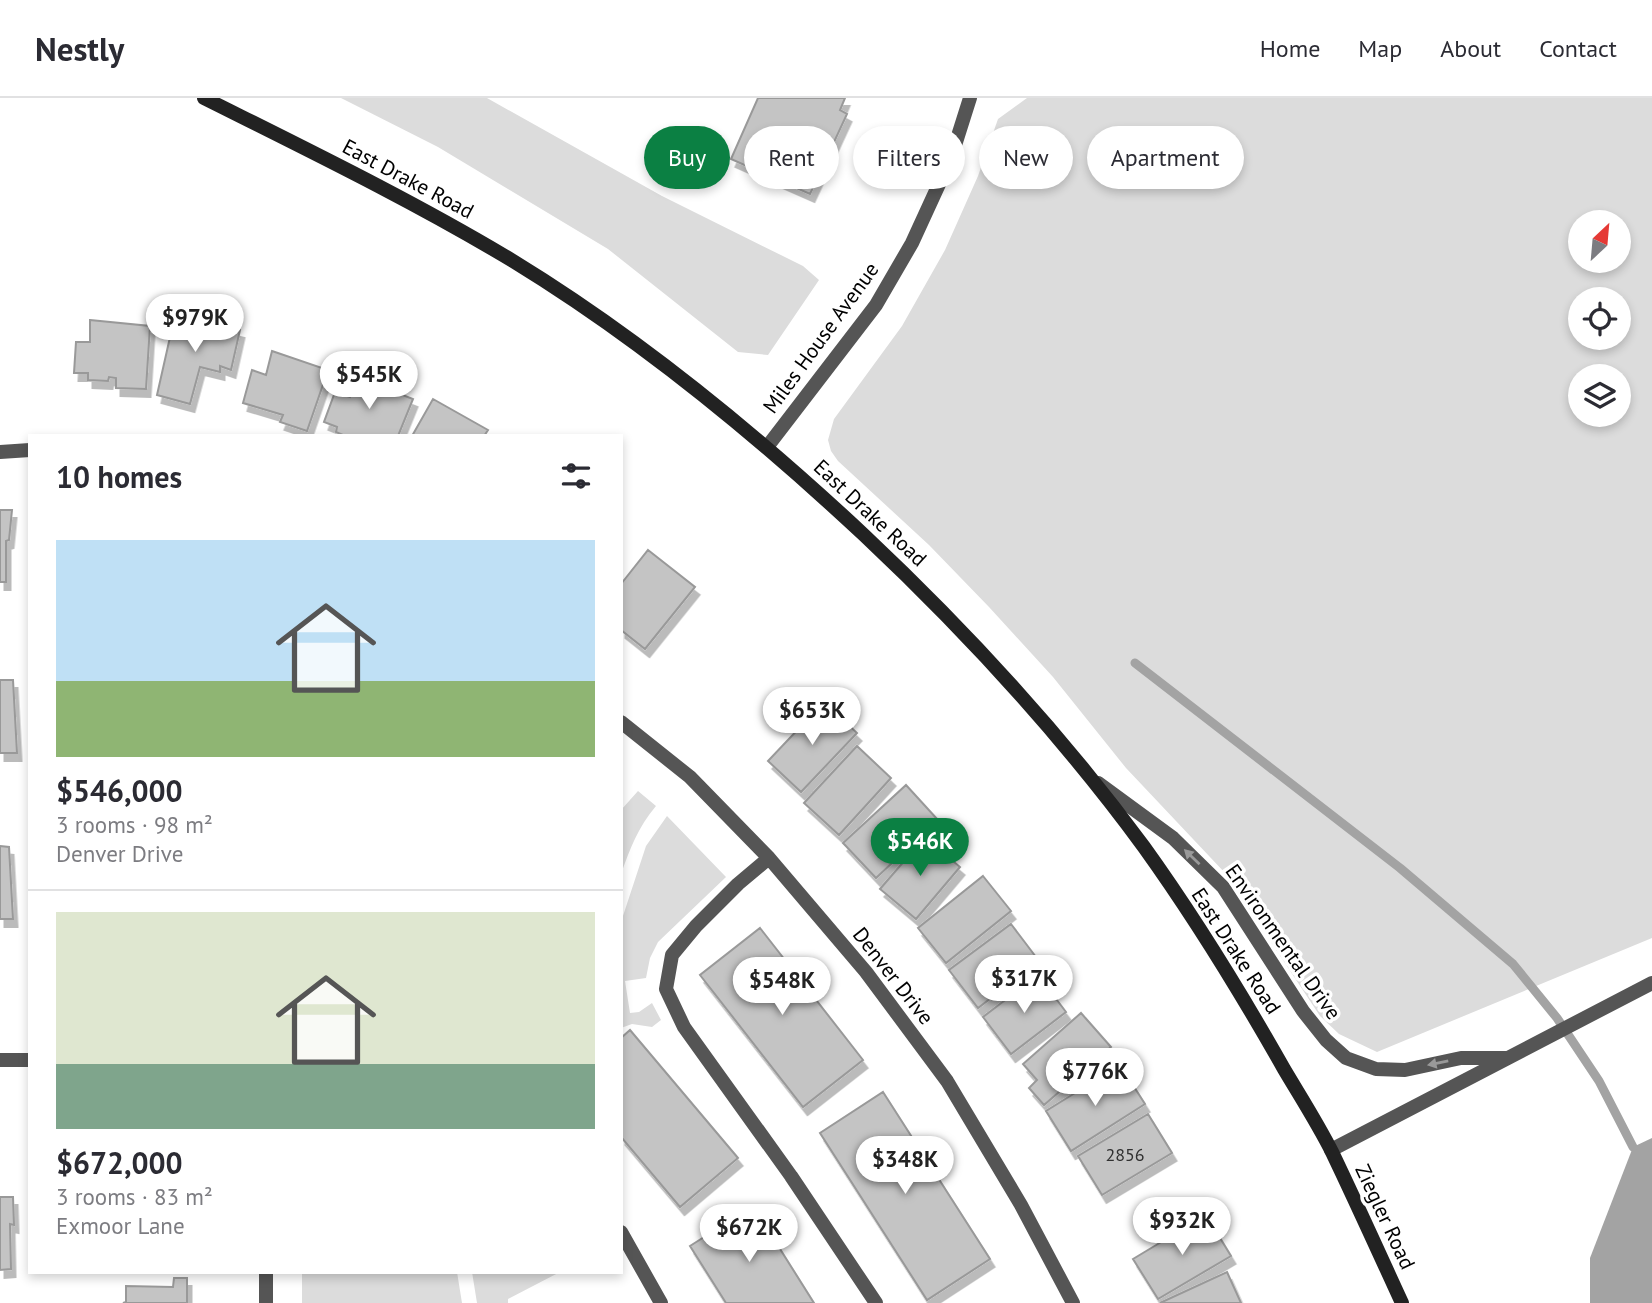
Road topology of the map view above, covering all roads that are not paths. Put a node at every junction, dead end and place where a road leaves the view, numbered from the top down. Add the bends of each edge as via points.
1 (204, 98) edge
2 (970, 98) edge
3 (767, 447) junction
4 (28, 450) edge
5 (0, 452) edge
6 (623, 724) edge
7 (1089, 776) junction
8 (769, 858) junction
9 (1652, 983) edge
10 (1506, 1058) junction
11 (0, 1060) edge
12 (28, 1060) edge
13 (1331, 1150) junction
14 (623, 1236) edge
15 (266, 1274) edge
16 (266, 1303) edge
17 (661, 1303) edge
18 (876, 1303) edge
19 (1073, 1303) edge
20 (1402, 1303) edge

1 - 3 main road, East Drake Road via 418,206 516,263 634,344
2 - 3 street, Miles House Avenue via 951,158 912,243 876,305
3 - 7 main road, East Drake Road via 924,592 999,670
4 - 5 street
6 - 8 street, Denver Drive via 690,776
10 -> 7 street, Environmental Drive via 1461,1058 1405,1070 1376,1069 1346,1058 1303,1011 1223,887 1173,838
7 - 13 main road, East Drake Road via 1204,936
8 - 18 street via 696,926 672,955 666,989 684,1027
8 - 19 street, Denver Drive via 866,972 947,1081
9 - 10 street, Environmental Drive
10 - 13 street, Environmental Drive
11 - 12 street
13 - 20 main road, Ziegler Road
14 - 17 street
15 - 16 street

